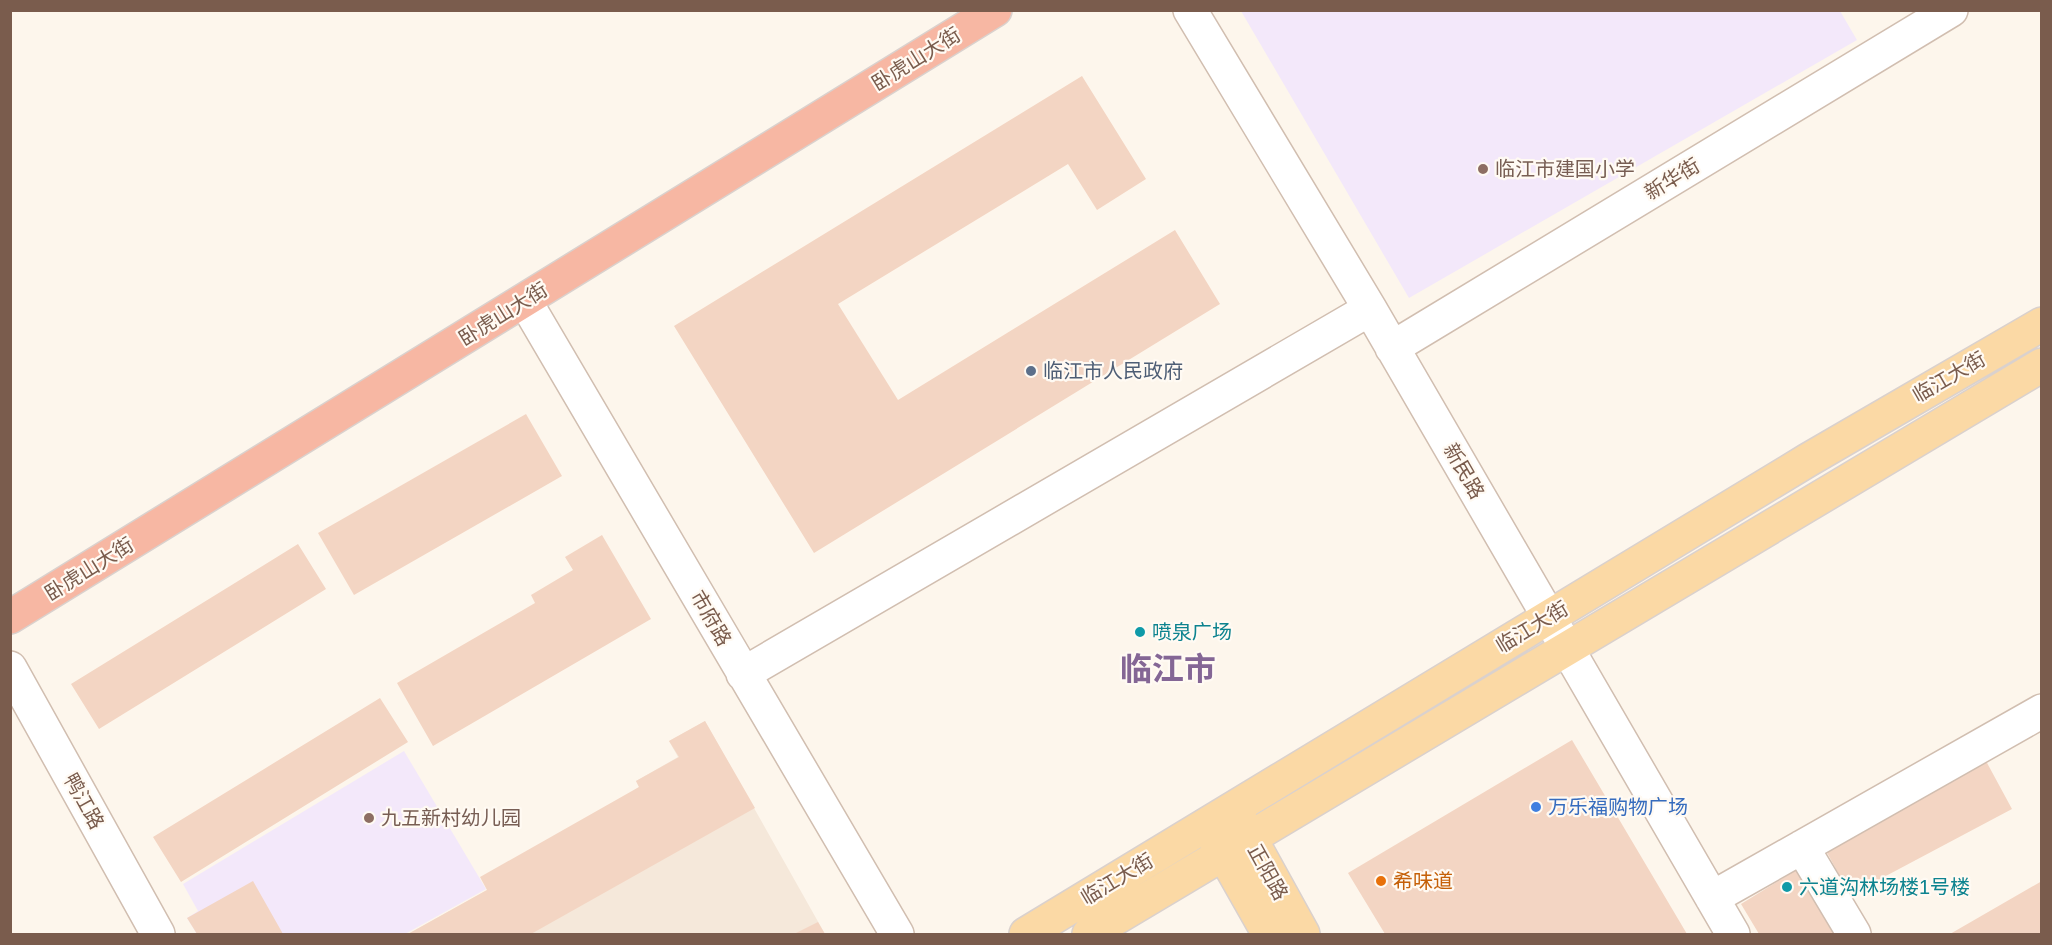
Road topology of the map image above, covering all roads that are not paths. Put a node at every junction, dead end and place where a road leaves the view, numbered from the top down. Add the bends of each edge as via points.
1 (994, 10) edge
2 (1190, 10) edge
3 (1951, 10) edge
4 (525, 301) junction
5 (1370, 309) junction
6 (2042, 324) edge
7 (1392, 348) junction
8 (2042, 365) edge
9 (10, 617) edge
10 (1549, 617) junction
11 (1566, 648) junction
12 (10, 668) edge
13 (743, 674) junction
14 (2042, 711) edge
15 (1220, 817) junction
16 (1237, 846) junction
17 (1802, 847) junction
18 (1712, 898) junction
19 (158, 934) edge
20 (897, 934) edge
21 (1026, 934) edge
22 (1089, 934) edge
23 (1269, 934) edge
24 (1303, 934) edge
25 (1733, 934) edge
26 (1854, 934) edge

1 - 4 highway, 卧虎山大街
2 - 5 street, 新民路
3 - 7 street, 新华街
4 - 9 highway, 卧虎山大街
4 - 13 street, 市府路
5 - 7 street, 新民路
5 - 13 street
6 - 10 main road, 临江大街
7 - 10 street, 新民路
8 - 11 main road, 临江大街
10 - 11 street, 新民路
10 - 15 main road, 临江大街
11 - 16 main road, 临江大街
11 - 18 street, 新民路
12 - 19 street, 鸭江路
13 - 20 street, 市府路
14 - 17 street
15 - 16 main road, 正阳路
15 - 21 main road, 临江大街
16 - 22 main road, 临江大街
16 - 23 main road, 正阳路
16 - 24 main road, 正阳路
17 - 18 street
17 - 26 street
18 - 25 street, 新民路

